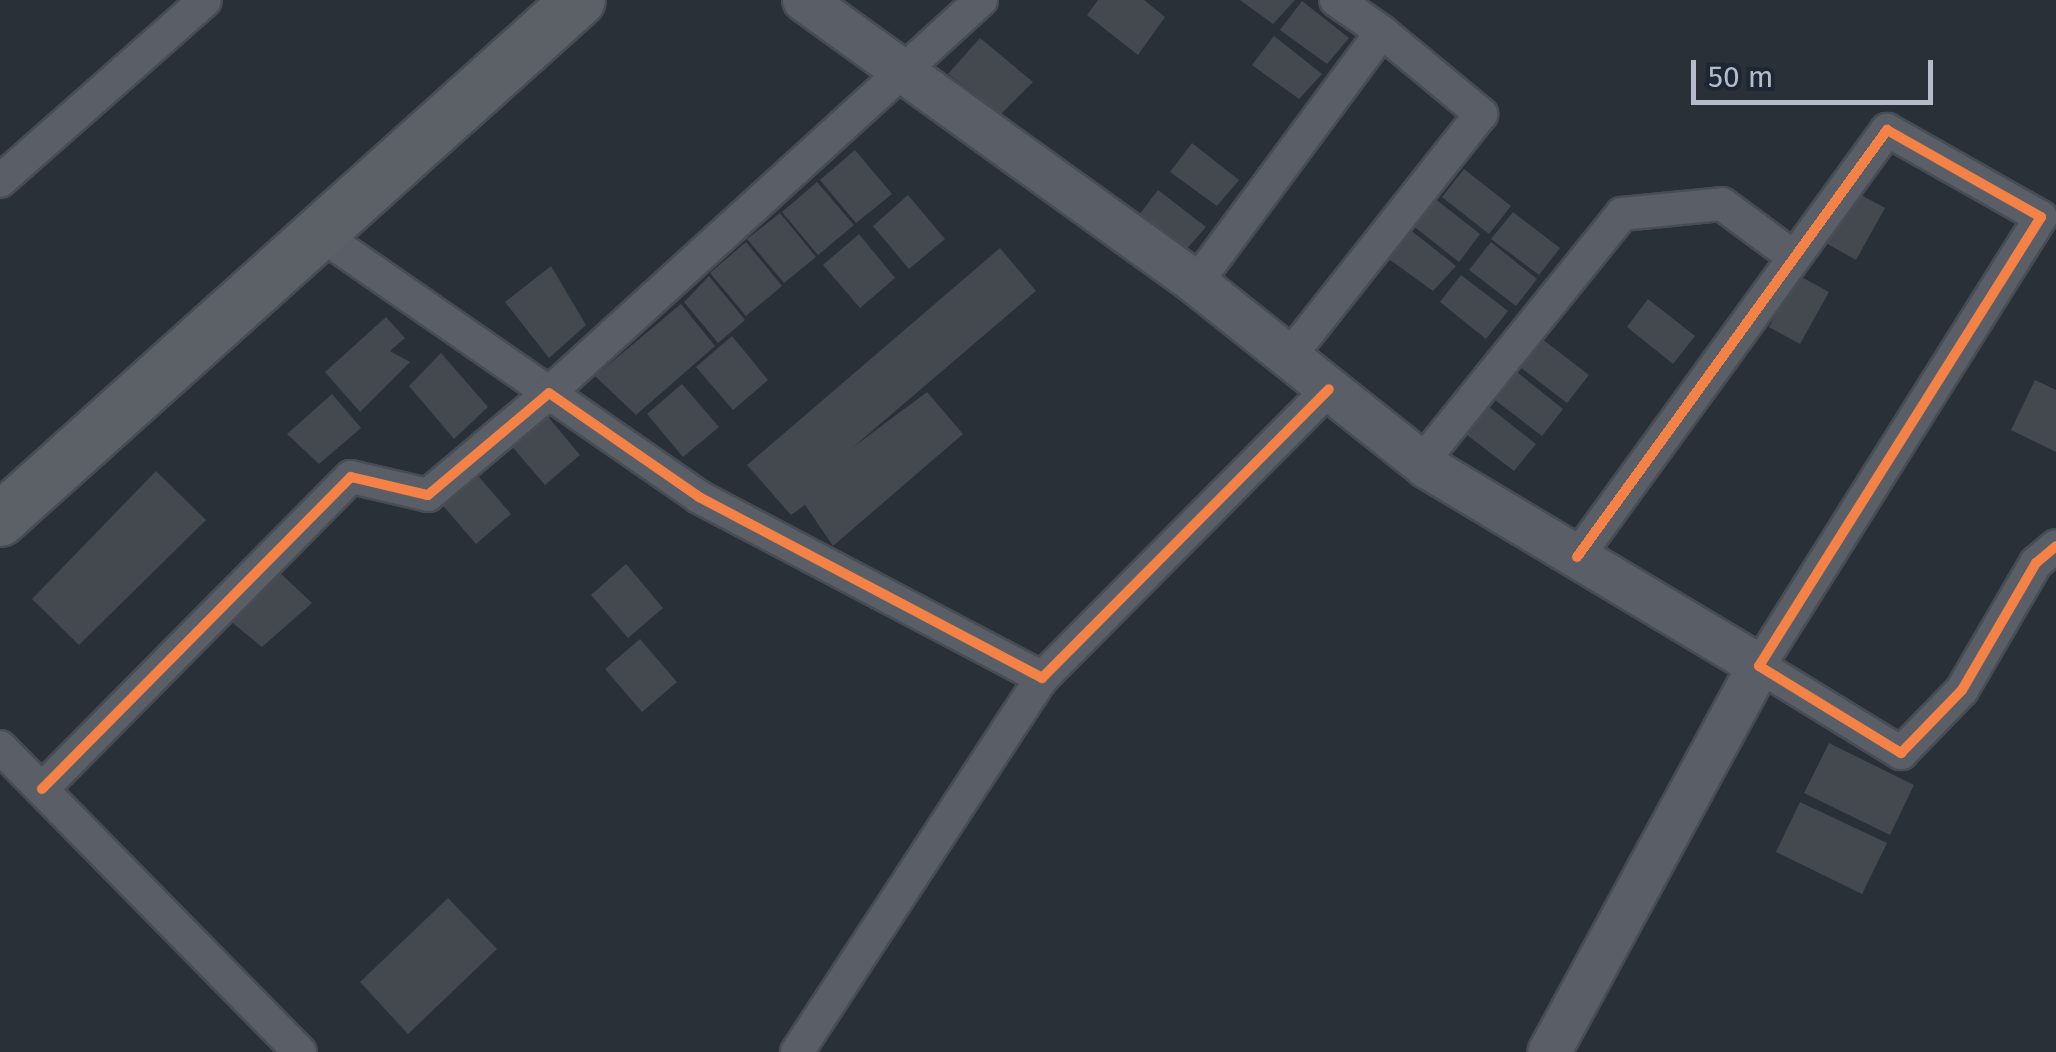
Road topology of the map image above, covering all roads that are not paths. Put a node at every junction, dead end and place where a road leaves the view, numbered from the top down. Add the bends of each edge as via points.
1 (205, 0) edge
2 (579, 0) edge
3 (804, 0) edge
4 (981, 0) edge
5 (1336, 0) edge
6 (1382, 32) junction
7 (905, 76) junction
8 (0, 181) edge
9 (314, 230) junction
10 (1794, 257) junction
11 (1196, 282) junction
12 (1289, 357) junction
13 (1330, 390) junction
14 (549, 393) junction
15 (1422, 462) junction
16 (0, 520) edge
17 (2056, 546) edge
18 (1577, 557) junction
19 (1759, 666) junction
20 (1042, 678) junction
21 (0, 747) edge
22 (42, 789) junction
23 (300, 1052) edge
24 (797, 1052) edge
25 (1549, 1052) edge

1 - 8 street
2 - 9 main road
3 - 7 street
4 - 7 street
5 - 6 street
6 - 11 street
6 - 12 street via 1481,114
7 - 11 street
7 - 14 street
9 - 14 street
9 - 16 main road
10 - 15 street via 1722,204 1622,214
10 - 18 street
10 - 19 street via 1887,130 2041,217
11 - 12 street
12 - 13 street
13 - 15 street
13 - 20 street
14 - 20 street via 699,497
14 - 22 street via 428,495 351,477
15 - 18 street
17 - 19 street via 2036,563 1962,690 1900,753
18 - 19 street
19 - 25 street
20 - 24 street
21 - 22 street
22 - 23 street

